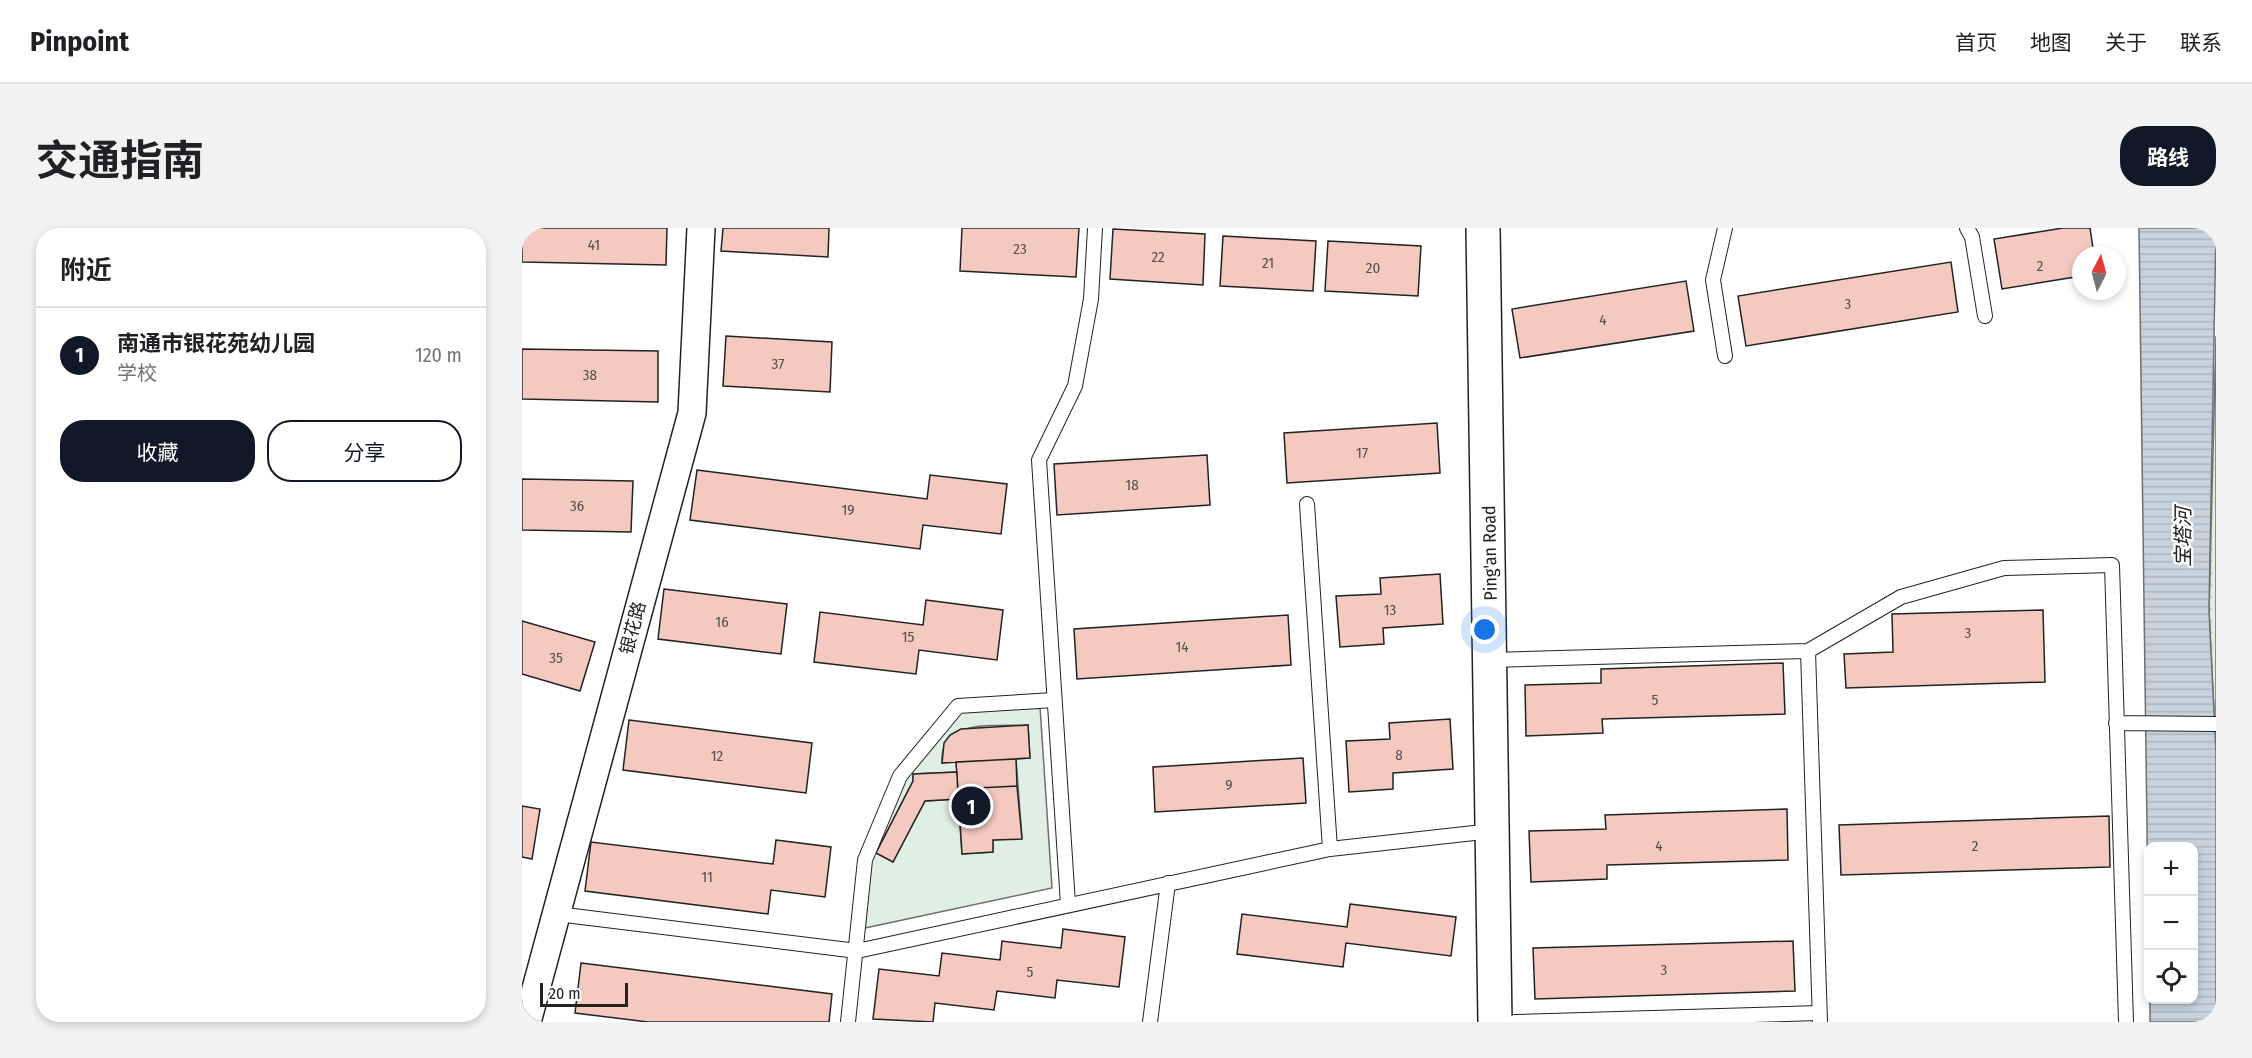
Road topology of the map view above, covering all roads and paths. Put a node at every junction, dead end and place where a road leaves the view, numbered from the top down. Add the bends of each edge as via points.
1 (701, 228) edge
2 (1095, 228) edge
3 (1483, 228) edge
4 (1725, 228) edge
5 (1967, 228) edge
6 (1985, 316) dead end
7 (1725, 356) dead end
8 (1307, 504) dead end
9 (1808, 651) junction
10 (1492, 660) junction
11 (1054, 700) junction
12 (2116, 723) junction
13 (2216, 724) edge
14 (1492, 831) junction
15 (1330, 849) junction
16 (1168, 884) junction
17 (1068, 904) junction
18 (556, 914) junction
19 (857, 951) junction
20 (1820, 1017) edge
21 (527, 1022) edge
22 (848, 1022) edge
23 (1150, 1022) edge
24 (1495, 1022) edge
25 (1515, 1022) edge
26 (2126, 1022) edge

1 - 18 street, 银花路 via 692,413
2 - 11 lane via 1091,299 1075,386 1039,460
3 - 10 street, Ping'an Road
4 - 7 lane via 1713,280
5 - 6 lane via 1972,237
8 - 15 lane
9 - 10 lane
9 - 12 lane via 1901,597 2004,568 2112,565
9 - 20 lane
10 - 14 street, Ping'an Road
11 - 17 lane
11 - 19 lane via 958,706 900,776 865,860
12 - 13 lane
12 - 26 lane
14 - 15 lane
14 - 24 street, Ping'an Road
15 - 16 lane
16 - 17 lane
16 - 23 lane
17 - 19 lane
18 - 19 lane
18 - 21 street, 银花路
19 - 22 lane
20 - 25 lane

